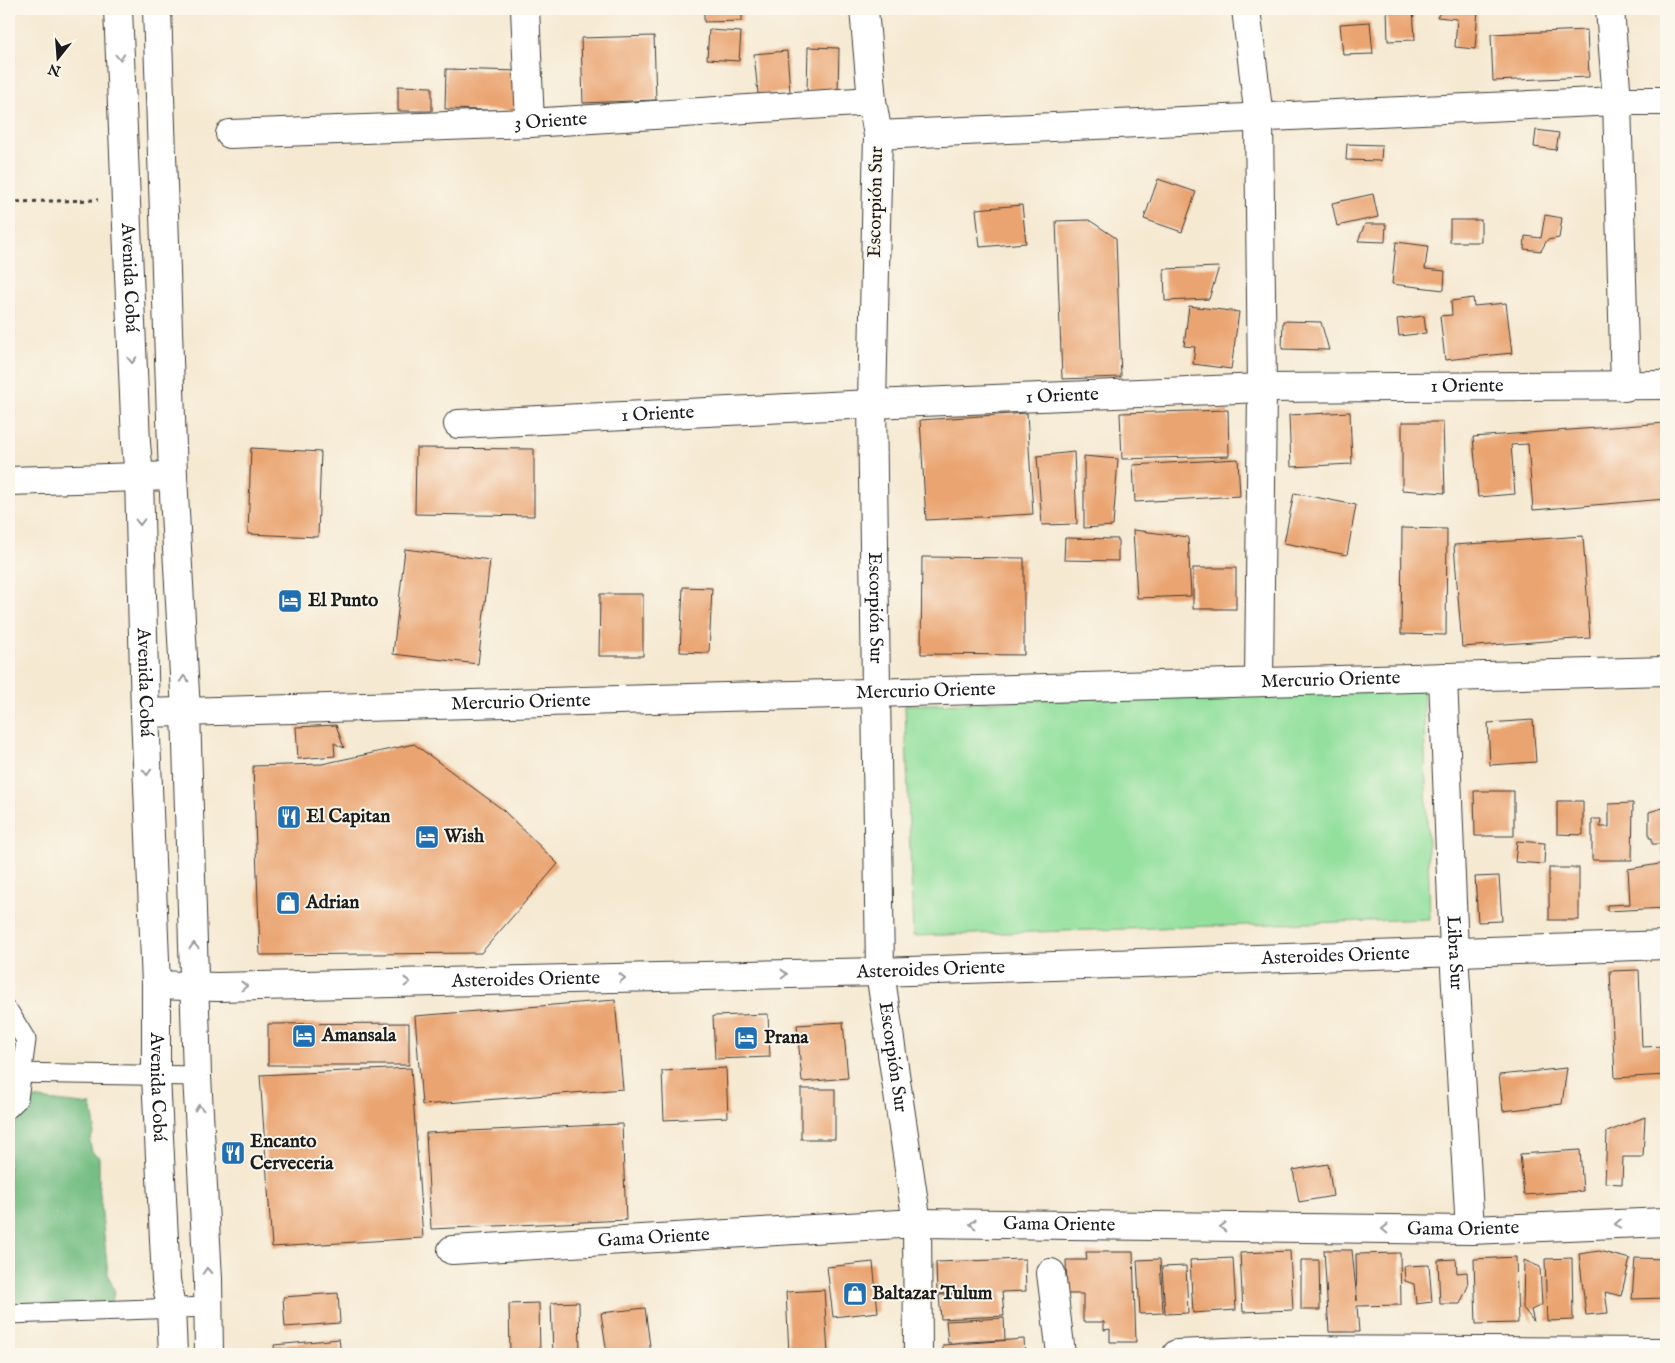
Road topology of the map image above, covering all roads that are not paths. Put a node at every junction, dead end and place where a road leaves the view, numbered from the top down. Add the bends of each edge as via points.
1 (118, 9) edge
2 (157, 9) edge
3 (525, 9) edge
4 (864, 9) edge
5 (1246, 9) edge
6 (1610, 9) edge
7 (872, 101) junction
8 (1617, 101) junction
9 (1666, 101) edge
10 (1259, 118) junction
11 (530, 123) junction
12 (230, 134) dead end
13 (878, 135) junction
14 (1666, 385) edge
15 (1625, 387) junction
16 (1262, 388) junction
17 (872, 404) junction
18 (458, 424) dead end
19 (173, 476) junction
20 (139, 477) junction
21 (9, 481) edge
22 (1666, 671) edge
23 (1443, 677) junction
24 (1258, 682) junction
25 (876, 693) junction
26 (186, 711) junction
27 (145, 714) junction
28 (1666, 945) edge
29 (1454, 952) junction
30 (880, 972) junction
31 (156, 986) junction
32 (196, 987) junction
33 (9, 1012) edge
34 (16, 1073) edge
35 (156, 1076) junction
36 (197, 1076) junction
37 (9, 1108) edge
38 (1666, 1222) edge
39 (917, 1223) junction
40 (1470, 1230) junction
41 (452, 1250) dead end
42 (1051, 1273) dead end
43 (208, 1307) junction
44 (171, 1308) junction
45 (9, 1314) edge
46 (1274, 1352) edge
47 (1666, 1352) edge
48 (173, 1354) edge
49 (210, 1354) edge
50 (918, 1354) edge
51 (1061, 1354) edge
52 (1177, 1354) edge

1 -> 20 street, Avenida Cobá
2 - 19 street, Avenida Cobá
3 - 11 street
4 - 7 street, Escorpión Sur
5 - 10 street
6 - 8 street
7 - 11 street, 3 Oriente
7 - 13 street, Escorpión Sur
8 - 9 street
8 - 10 street
8 - 15 street
10 - 13 street
10 - 16 street
11 - 12 street, 3 Oriente
13 - 17 street, Escorpión Sur
14 - 15 street, 1 Oriente
15 - 16 street, 1 Oriente
16 - 17 street, 1 Oriente
16 - 24 street
17 - 18 street, 1 Oriente
17 - 25 street, Escorpión Sur
19 - 20 street
26 -> 19 street, Avenida Cobá
20 - 21 street
20 -> 27 street, Avenida Cobá
22 - 23 street, Mercurio Oriente
23 - 24 street, Mercurio Oriente
23 - 29 street, Libra Sur
24 - 25 street, Mercurio Oriente
25 - 26 street, Mercurio Oriente
25 - 30 street, Escorpión Sur
26 - 27 street, Mercurio Oriente
32 -> 26 street, Avenida Cobá
27 -> 31 street, Avenida Cobá
28 - 29 street, Asteroides Oriente
29 - 30 street, Asteroides Oriente
29 - 40 street, Libra Sur
32 -> 30 street, Asteroides Oriente
30 - 39 street, Escorpión Sur
31 - 32 street, Asteroides Oriente
31 - 35 street, Avenida Cobá
32 - 36 street, Avenida Cobá
33 - 34 lane via 26,1040
34 - 35 lane
34 - 37 lane via 18,1099
35 - 36 lane
35 - 44 street, Avenida Cobá via 166,1280
43 -> 36 street, Avenida Cobá
38 -> 40 street, Gama Oriente
40 -> 39 street, Gama Oriente
39 - 41 street, Gama Oriente
39 - 50 street, Escorpión Sur
42 - 51 street
43 - 44 lane
43 - 49 street, Avenida Cobá
44 - 45 lane
44 - 48 street, Avenida Cobá
46 - 47 street
46 - 52 street

